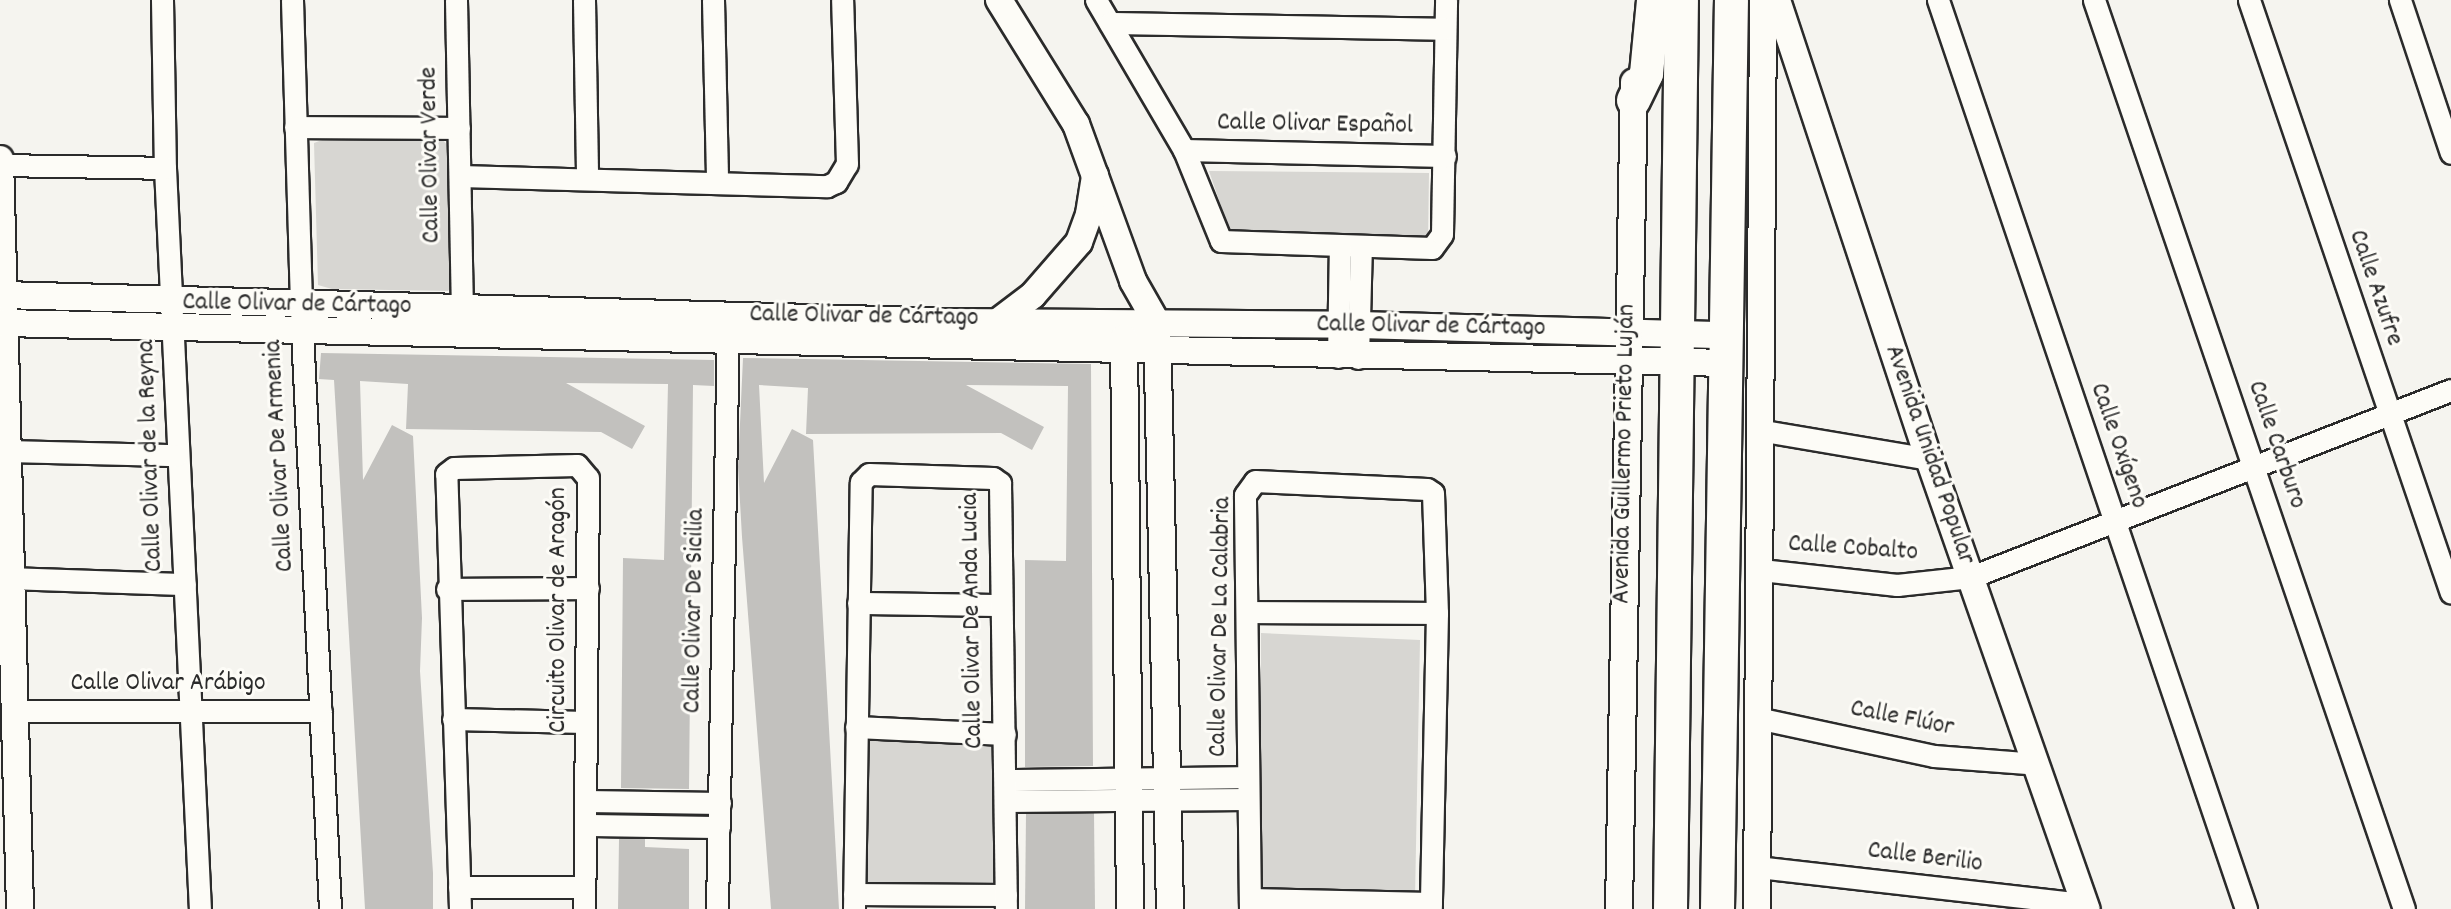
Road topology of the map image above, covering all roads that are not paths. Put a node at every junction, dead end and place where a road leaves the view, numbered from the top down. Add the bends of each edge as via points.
1 (162, 0) edge
2 (292, 0) edge
3 (456, 0) edge
4 (584, 0) edge
5 (713, 0) edge
6 (842, 0) edge
7 (999, 0) edge
8 (1096, 0) edge
9 (1446, 0) edge
10 (1636, 0) edge
11 (1653, 0) edge
12 (1681, 0) edge
13 (1731, 0) edge
14 (1755, 0) edge
15 (1763, 0) edge
16 (1777, 0) edge
17 (1938, 0) edge
18 (2094, 0) edge
19 (2249, 0) edge
20 (2400, 0) edge
21 (1110, 23) junction
22 (1445, 29) junction
23 (1633, 100) junction
24 (295, 127) junction
25 (459, 128) junction
26 (1728, 141) junction
27 (1184, 150) junction
28 (2451, 153) edge
29 (1445, 156) junction
30 (0, 159) edge
31 (0, 165) edge
32 (165, 168) junction
33 (1096, 173) junction
34 (460, 176) junction
35 (587, 178) junction
36 (717, 182) junction
37 (1350, 247) junction
38 (1133, 281) junction
39 (4, 295) junction
40 (173, 303) junction
41 (301, 306) junction
42 (462, 309) junction
43 (1000, 320) junction
44 (4, 323) junction
45 (1123, 323) junction
46 (1157, 323) junction
47 (1348, 324) junction
48 (728, 326) junction
49 (174, 330) junction
50 (302, 332) junction
51 (1626, 332) junction
52 (1677, 349) junction
53 (1725, 349) junction
54 (1125, 353) junction
55 (1160, 353) junction
56 (1348, 358) junction
57 (1626, 363) junction
58 (2451, 390) edge
59 (2388, 413) junction
60 (1764, 430) junction
61 (8, 451) junction
62 (177, 455) junction
63 (1929, 458) junction
64 (2253, 465) junction
65 (2113, 519) junction
66 (1760, 570) junction
67 (1971, 577) junction
68 (11, 578) junction
69 (185, 584) junction
70 (588, 588) junction
71 (447, 589) junction
72 (2451, 593) edge
73 (858, 603) junction
74 (1001, 605) junction
75 (1249, 612) junction
76 (1437, 613) junction
77 (14, 711) junction
78 (321, 711) junction
79 (192, 714) junction
80 (1757, 718) junction
81 (453, 719) junction
82 (586, 722) junction
83 (856, 727) junction
84 (1005, 734) junction
85 (2037, 764) junction
86 (1247, 788) junction
87 (1169, 789) junction
88 (1005, 790) junction
89 (1129, 790) junction
90 (586, 801) junction
91 (720, 803) junction
92 (586, 825) junction
93 (719, 827) junction
94 (1758, 867) junction
95 (459, 887) junction
96 (584, 887) junction
97 (854, 902) edge
98 (1006, 902) edge
99 (1250, 904) edge
100 (1431, 906) edge
101 (2086, 907) edge
102 (20, 909) edge
103 (201, 909) edge
104 (330, 909) edge
105 (460, 909) edge
106 (584, 909) edge
107 (717, 909) edge
108 (1130, 909) edge
109 (1170, 909) edge
110 (1619, 909) edge
111 (1670, 909) edge
112 (1717, 909) edge
113 (1757, 909) edge
114 (2246, 909) edge
115 (2404, 909) edge

1 - 32 street, Calle Olivar de la Reyna
2 - 24 street, Calle Olivar De Armenia
3 - 25 street, Calle Olivar Verde
4 - 35 street
5 - 36 street
6 - 36 street via 844,175 827,186
7 - 33 street via 1076,124
8 - 21 street
9 - 22 street
10 - 23 street, Avenida Guillermo Prieto Luján
11 - 23 main road via 1646,73
12 - 52 main road, Avenida Guillermo Prieto Luján
13 - 26 main road
14 - 26 main road
15 - 60 street
16 - 63 street, Avenida Unidad Popular
17 - 65 street, Calle Oxígeno
18 - 64 street, Calle Carburo
19 - 59 street, Calle Azufre
20 - 28 street
21 - 22 street
21 - 27 street
22 - 29 street
23 - 51 street, Avenida Guillermo Prieto Luján
24 - 25 street
24 - 41 street, Calle Olivar De Armenia
25 - 34 street, Calle Olivar Verde
26 - 53 main road
27 - 29 street, Calle Olivar Español
27 - 37 street via 1221,241
29 - 37 street via 1442,234 1437,246
30 - 31 street
31 - 32 street
31 - 39 street
32 - 40 street, Calle Olivar de la Reyna
33 - 38 street
33 - 43 street via 1079,242 1033,295
34 - 35 street
34 - 42 street, Calle Olivar Verde
35 - 36 street
37 - 47 street
38 - 45 street
38 - 46 street
39 - 40 street, Calle Olivar de Cártago
39 - 44 street
40 - 41 street, Calle Olivar de Cártago
40 - 49 street, Calle Olivar de la Reyna
41 - 42 street, Calle Olivar de Cártago
41 - 50 street, Calle Olivar De Armenia
42 - 48 street, Calle Olivar de Cártago
43 - 45 street, Calle Olivar de Cártago
43 - 48 street, Calle Olivar de Cártago
44 - 49 street, Calle Olivar de Cártago
44 - 61 street
45 - 46 street, Calle Olivar de Cártago
45 - 54 street
46 - 47 street, Calle Olivar de Cártago
46 - 55 street
47 - 51 street, Calle Olivar de Cártago
47 - 56 street
48 - 50 street, Calle Olivar de Cártago
48 - 54 street, Calle Olivar de Cártago
48 - 91 street, Calle Olivar De Sicilia
49 - 50 street, Calle Olivar de Cártago
49 - 62 street, Calle Olivar de la Reyna
50 - 78 street, Calle Olivar De Armenia
51 - 52 street, Calle Olivar de Cártago
51 - 57 street, Avenida Guillermo Prieto Luján
52 - 53 street, Calle Olivar de Cártago
52 - 57 street, Calle Olivar de Cártago
52 - 111 main road, Avenida Guillermo Prieto Luján
53 - 112 main road
54 - 55 street, Calle Olivar de Cártago
54 - 89 street
55 - 56 street, Calle Olivar de Cártago
55 - 87 street
56 - 57 street, Calle Olivar de Cártago
57 - 110 street, Avenida Guillermo Prieto Luján
58 - 59 street, Calle Cobalto
59 - 64 street, Calle Cobalto
59 - 72 street, Calle Azufre
60 - 63 street
60 - 66 street
61 - 62 street
61 - 68 street
62 - 69 street, Calle Olivar de la Reyna
63 - 67 street, Avenida Unidad Popular
64 - 65 street, Calle Cobalto
64 - 115 street, Calle Carburo
65 - 67 street, Calle Cobalto
65 - 114 street, Calle Oxígeno
66 - 67 street, Calle Cobalto via 1897,585
66 - 80 street
67 - 85 street, Avenida Unidad Popular
68 - 69 street
68 - 77 street
69 - 79 street, Calle Olivar de la Reyna
70 - 71 street
70 - 71 street, Circuito Olivar de Aragón via 588,478 577,465 449,470 444,481
70 - 82 street, Circuito Olivar de Aragón
71 - 81 street, Circuito Olivar de Aragón
73 - 74 street
73 - 74 street, Calle Olivar De Anda Lucia via 861,482 869,474 998,480
73 - 83 street, Calle Olivar De Anda Lucia
74 - 84 street, Calle Olivar De Anda Lucia
75 - 76 street
75 - 76 street, Calle Olivar De La Calabria via 1245,495 1255,481 1431,490
75 - 86 street, Calle Olivar De La Calabria
76 - 100 street, Calle Olivar De La Calabria
77 - 79 street, Calle Olivar Arábigo
77 - 102 street
78 - 79 street, Calle Olivar Arábigo
78 - 104 street, Calle Olivar De Armenia
79 - 103 street, Calle Olivar de la Reyna
80 - 85 street, Calle Flúor via 1934,756
80 - 94 street
81 - 82 street
81 - 95 street, Circuito Olivar de Aragón
82 - 90 street, Circuito Olivar de Aragón
83 - 84 street
83 - 97 street, Calle Olivar De Anda Lucia
84 - 88 street, Calle Olivar De Anda Lucia
85 - 101 street, Avenida Unidad Popular
86 - 87 street
86 - 99 street, Calle Olivar De La Calabria
87 - 89 street
87 - 109 street
88 - 89 street
88 - 98 street, Calle Olivar De Anda Lucia
89 - 108 street
90 - 91 street
90 - 92 street, Circuito Olivar de Aragón
91 - 93 street, Calle Olivar De Sicilia
92 - 93 street
92 - 96 street, Circuito Olivar de Aragón
93 - 107 street, Calle Olivar De Sicilia
94 - 101 street, Calle Berilio
94 - 113 street
95 - 96 street
95 - 105 street, Circuito Olivar de Aragón
96 - 106 street, Circuito Olivar de Aragón
97 - 98 street
99 - 100 street

